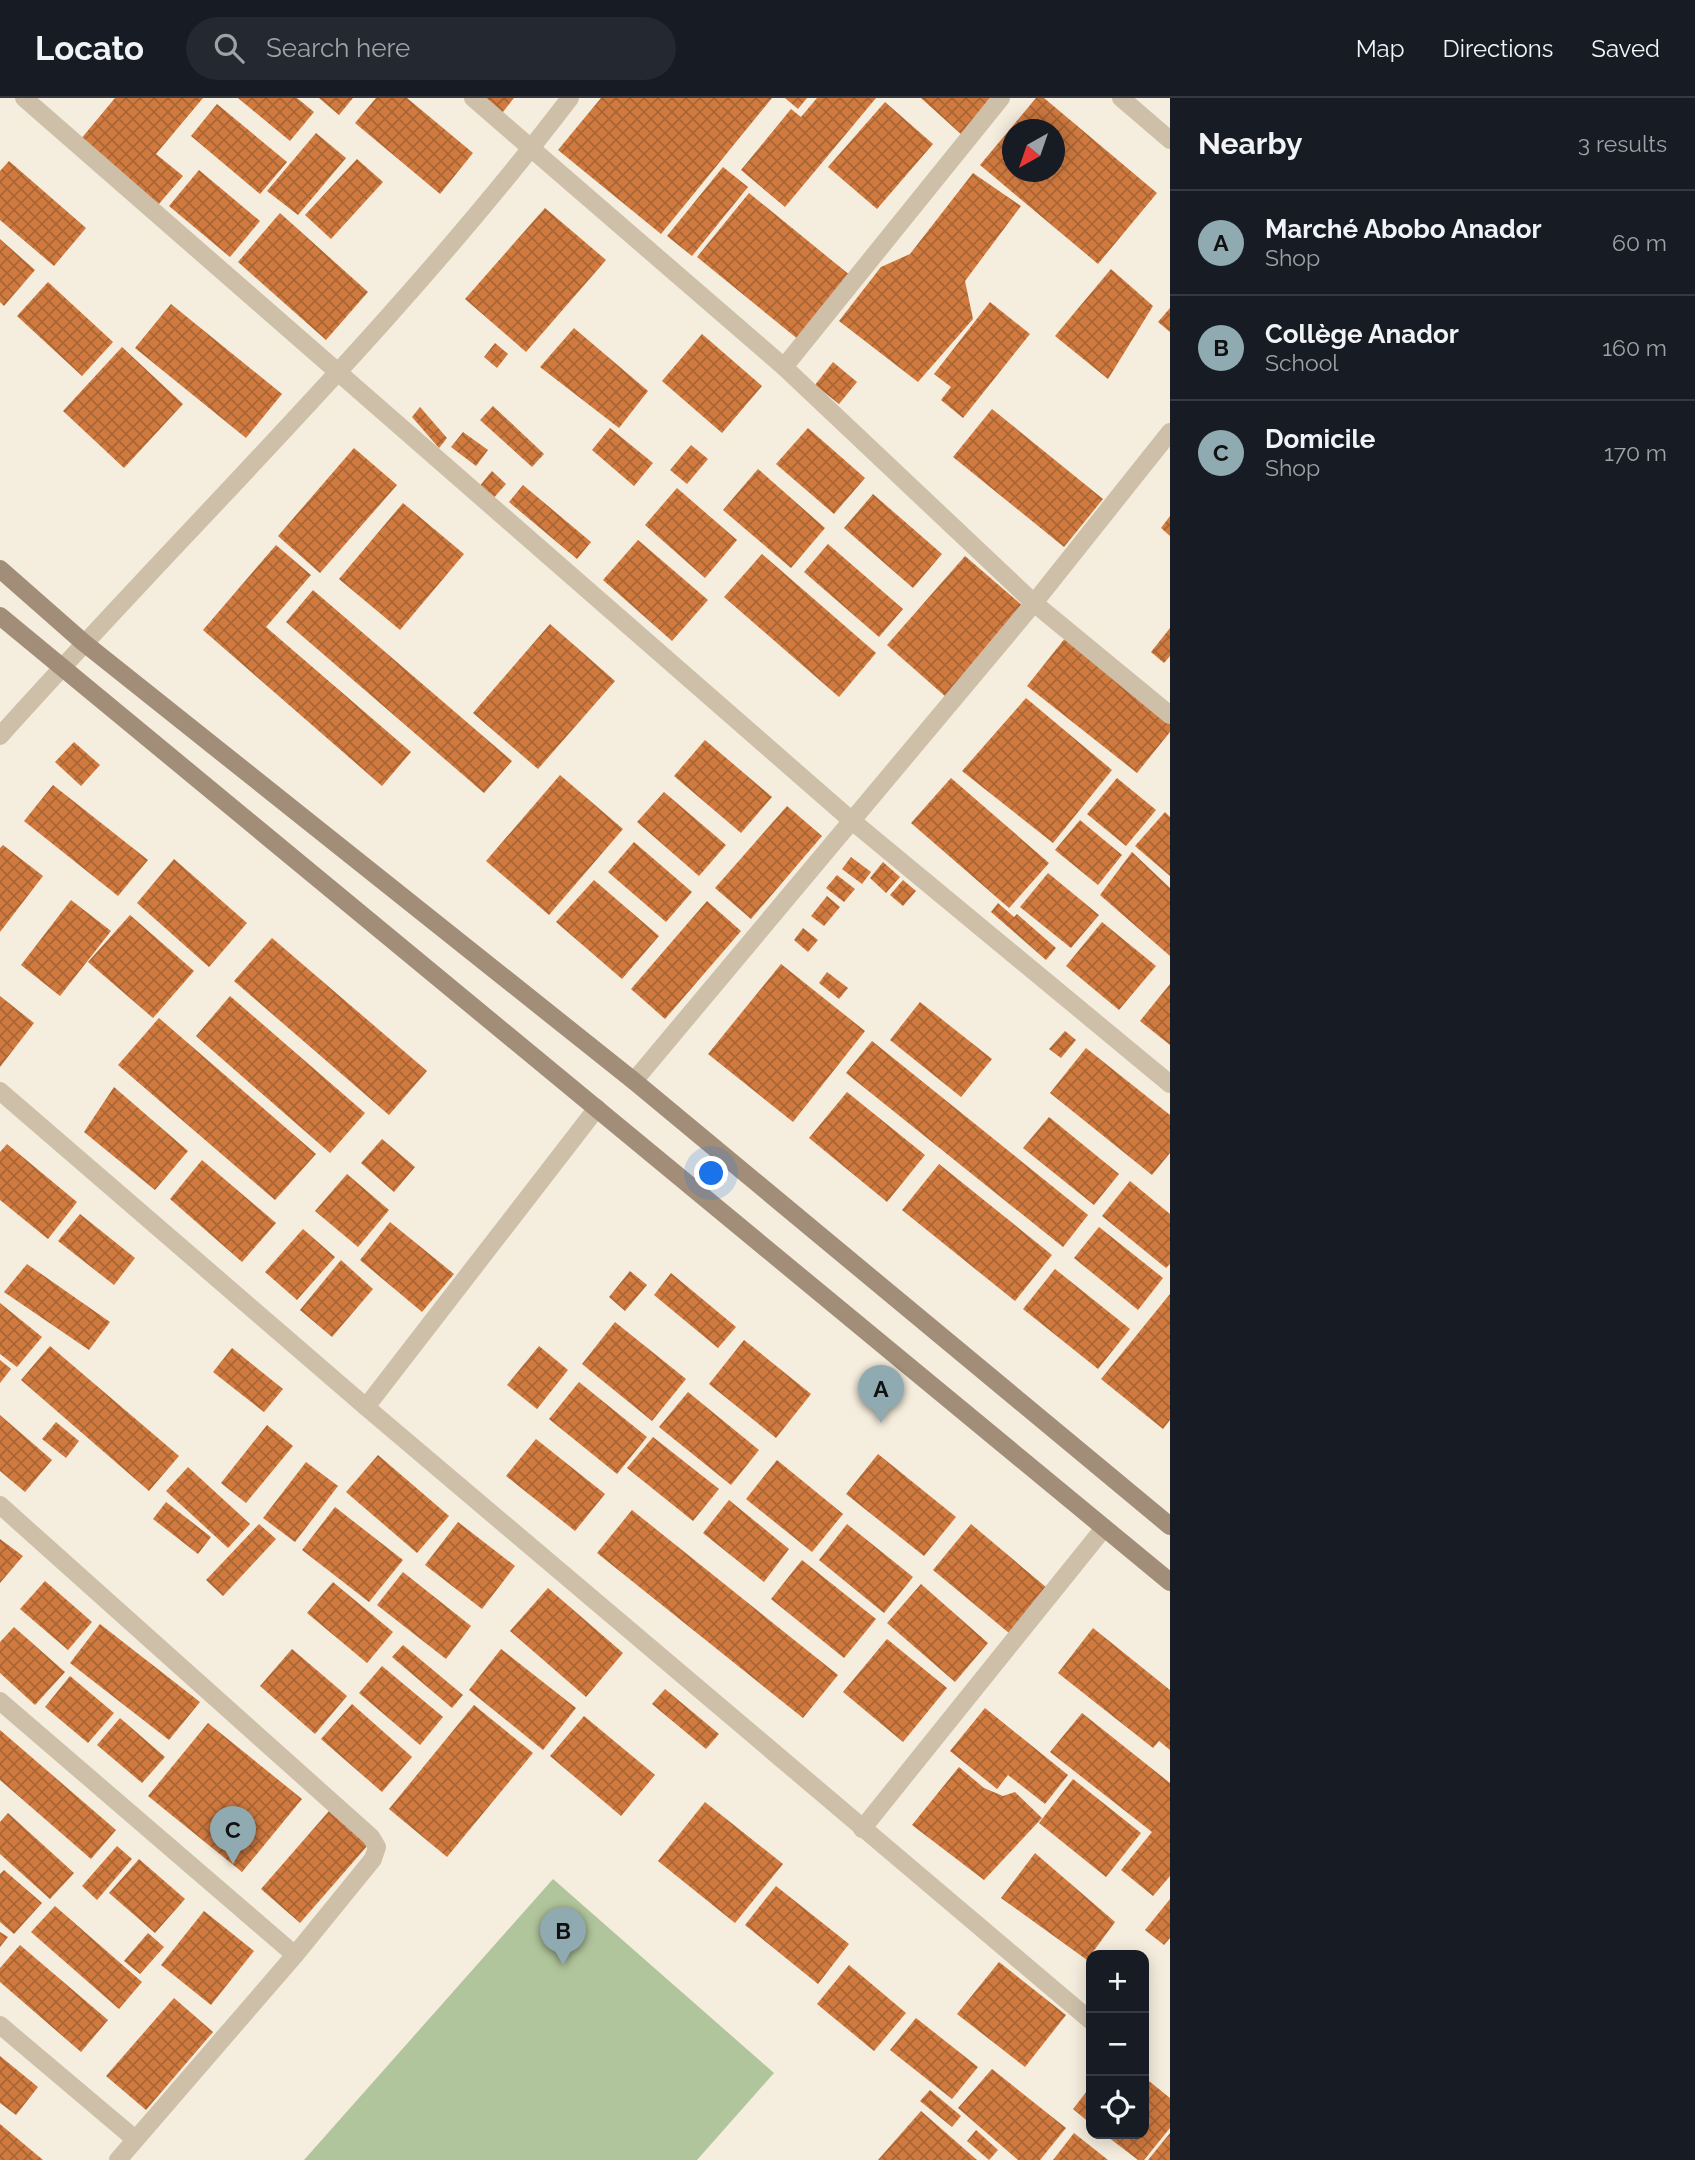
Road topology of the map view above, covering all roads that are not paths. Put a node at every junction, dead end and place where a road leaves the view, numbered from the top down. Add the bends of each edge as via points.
1 (24, 98) edge
2 (473, 98) edge
3 (570, 98) edge
4 (1001, 98) edge
5 (1121, 98) edge
6 (1170, 140) edge
7 (531, 149) junction
8 (784, 368) junction
9 (340, 371) junction
10 (1170, 432) edge
11 (0, 569) edge
12 (1034, 603) junction
13 (0, 616) edge
14 (83, 642) junction
15 (61, 668) junction
16 (1170, 715) edge
17 (0, 736) edge
18 (851, 820) junction
19 (634, 1081) junction
20 (1170, 1084) edge
21 (0, 1091) edge
22 (597, 1108) junction
23 (366, 1407) junction
24 (0, 1505) edge
25 (1170, 1526) edge
26 (1104, 1528) junction
27 (1170, 1582) edge
28 (0, 1700) edge
29 (862, 1829) junction
30 (295, 1955) junction
31 (1086, 2017) edge
32 (0, 2025) edge
33 (135, 2139) junction
34 (118, 2160) edge

1 - 9 street
2 - 7 street
3 - 7 street
4 - 8 street
5 - 6 street
7 - 8 street
7 - 9 street
8 - 12 street
9 - 14 street
9 - 18 street
10 - 12 street
11 - 14 main road
12 - 16 street
12 - 18 street
13 - 15 main road
14 - 15 street
14 - 19 main road
15 - 17 street
15 - 22 main road
18 - 19 street
18 - 20 street
19 - 25 main road
21 - 23 street
22 - 23 street
22 - 26 main road
23 - 29 street
24 - 30 street via 371,1837 377,1847 373,1859
26 - 27 main road
26 - 29 street
28 - 30 street
29 - 31 street
30 - 33 street
32 - 33 street
33 - 34 street

